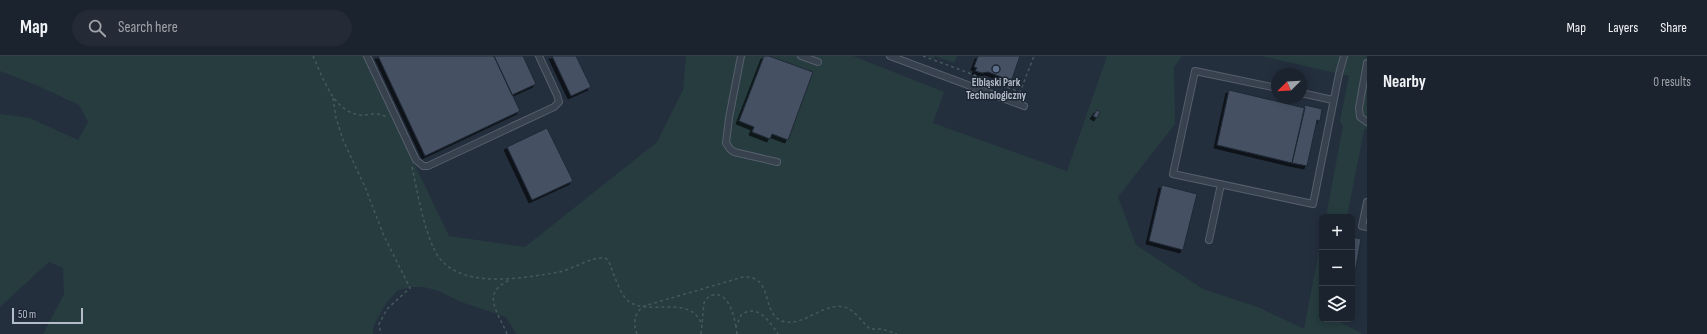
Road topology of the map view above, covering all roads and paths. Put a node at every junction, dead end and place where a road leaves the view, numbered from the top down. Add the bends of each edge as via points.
1 (313, 56) edge
2 (367, 56) edge
3 (539, 56) edge
4 (741, 56) edge
5 (800, 56) edge
6 (890, 56) edge
7 (923, 56) edge
8 (1034, 56) edge
9 (1344, 56) edge
10 (818, 62) dead end
11 (1367, 63) edge
12 (1271, 87) edge
13 (1307, 94) edge
14 (333, 96) junction
15 (1333, 100) junction
16 (1024, 106) dead end
17 (389, 119) dead end
18 (1367, 122) edge
19 (410, 161) dead end
20 (777, 162) dead end
21 (1220, 184) junction
22 (1367, 202) edge
23 (1367, 227) edge
24 (1209, 240) dead end
25 (512, 278) junction
26 (644, 306) junction
27 (702, 326) junction
28 (736, 327) junction
29 (381, 334) edge
30 (507, 334) edge
31 (637, 334) edge
32 (701, 334) edge
33 (737, 334) edge
34 (778, 334) edge
35 (897, 334) edge

1 - 14 path
2 - 3 lane via 416,160 423,166 428,166 554,107 559,102 557,95
4 - 20 lane via 728,118 726,143 734,152
5 - 10 lane
6 - 16 lane
7 - 8 path via 1020,92
9 - 15 lane
11 - 18 lane via 1359,111
12 - 21 lane via 1195,71 1173,174
13 - 15 lane
14 - 17 path via 338,104 350,112 361,115 382,114
14 - 29 path via 343,140 384,236 410,288 387,309 378,324
15 - 21 lane via 1313,204
19 - 25 path via 421,210 440,259 461,273 483,278
21 - 24 lane
22 - 23 lane via 1362,226
25 - 26 path via 566,270 597,258 605,258 627,300
25 - 30 path via 497,287 492,297
26 - 27 path via 686,309 698,317
26 - 31 path via 636,315
26 - 35 path via 749,276 763,287 773,314 781,321 794,322 830,308 844,307 870,329 882,329
27 - 28 path via 706,299 715,295 723,297 728,302
27 - 32 path
28 - 33 path
28 - 34 path via 741,315 756,311 763,315

